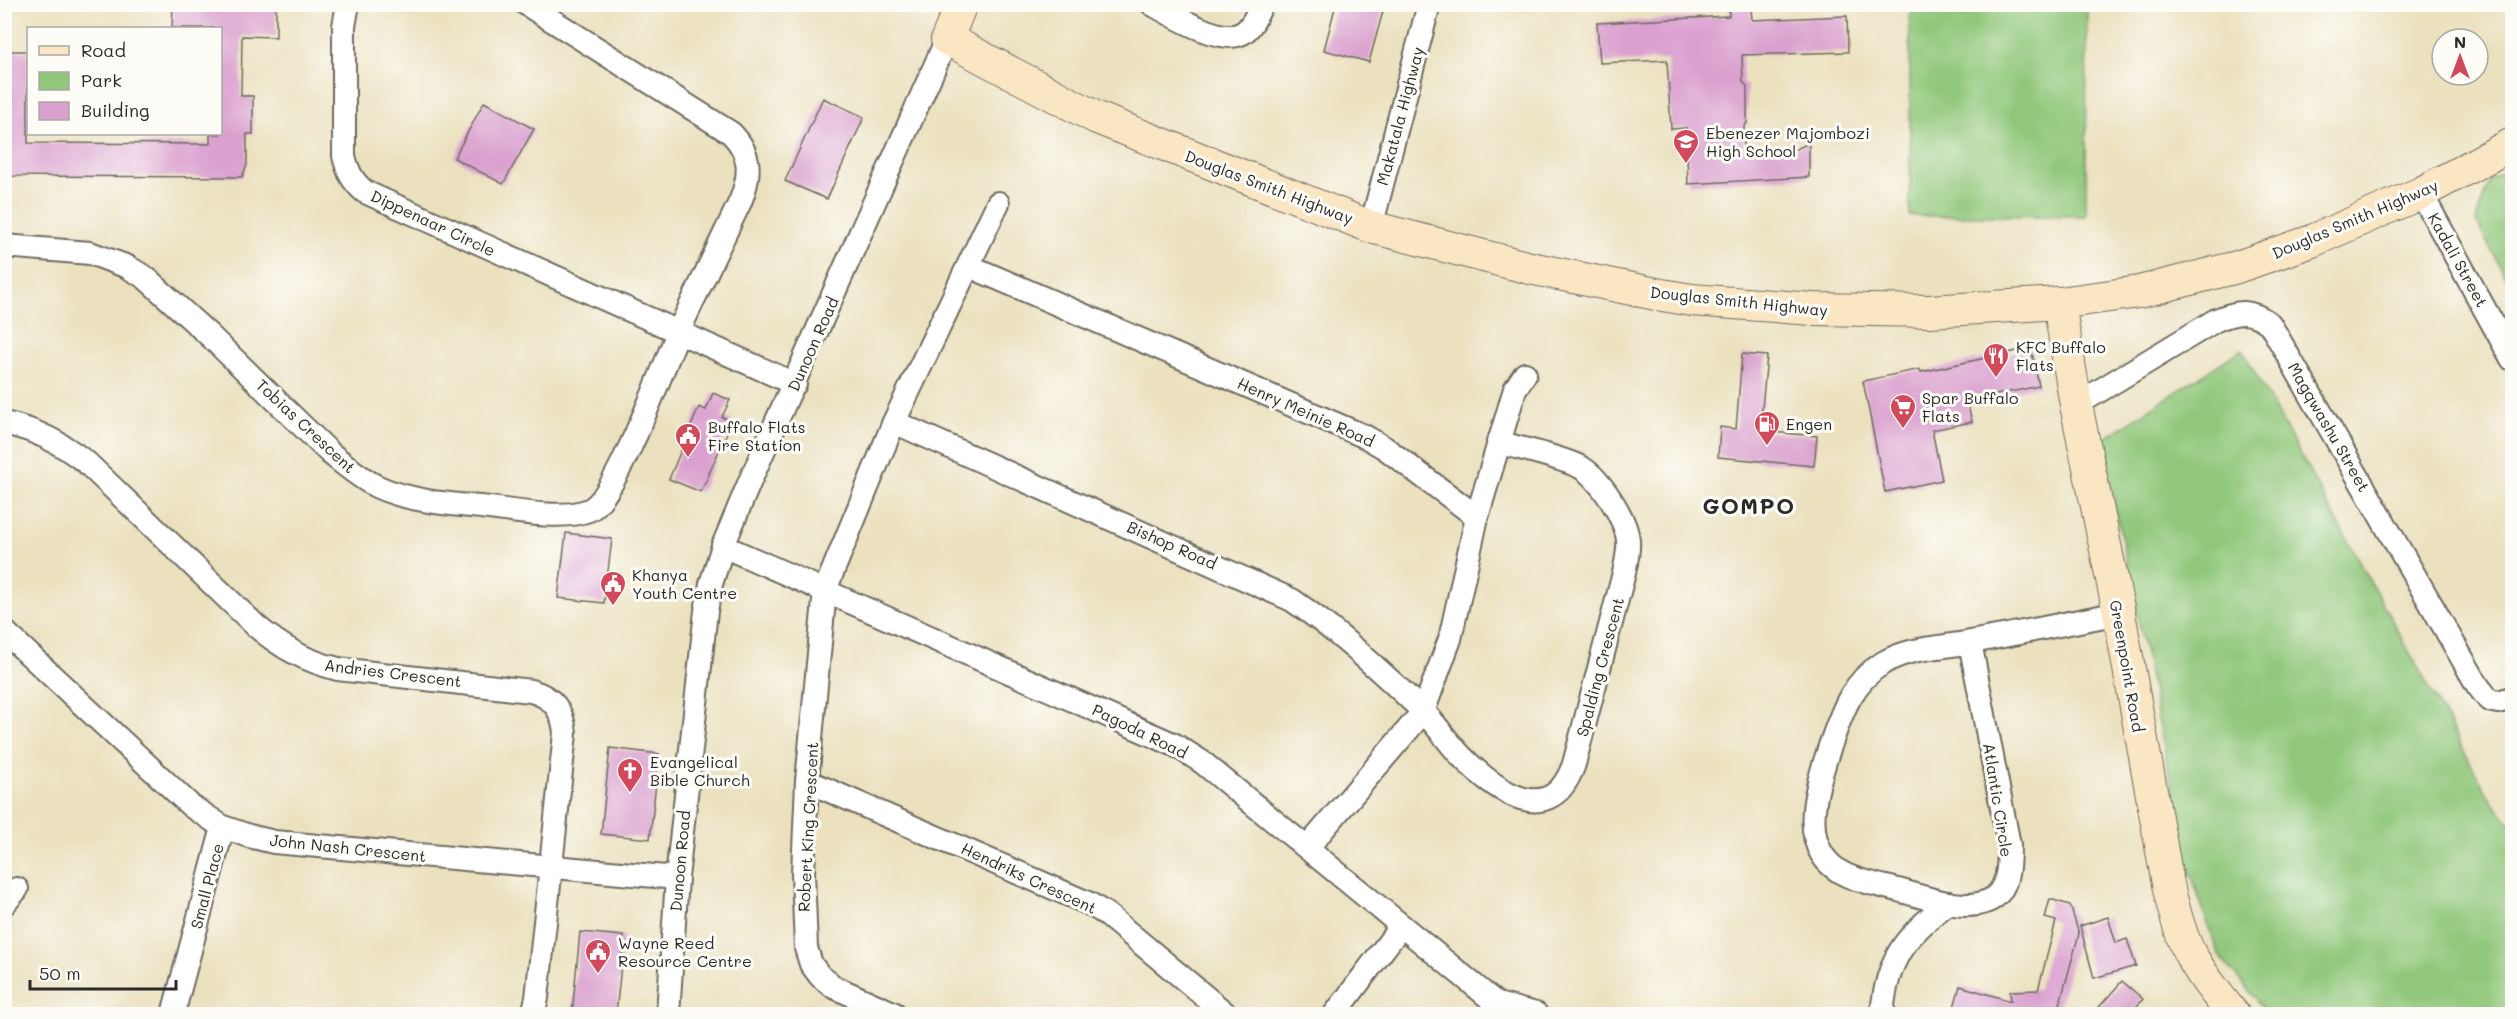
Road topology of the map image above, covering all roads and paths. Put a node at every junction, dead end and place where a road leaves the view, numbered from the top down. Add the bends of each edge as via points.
1 (348, 4) edge
2 (526, 4) edge
3 (961, 4) edge
4 (1152, 4) edge
5 (1262, 4) edge
6 (1429, 4) edge
7 (947, 39) junction
8 (2512, 144) edge
9 (2421, 193) junction
10 (998, 203) dead end
11 (1371, 227) junction
12 (4, 246) edge
13 (969, 266) junction
14 (2059, 303) junction
15 (678, 333) junction
16 (2512, 359) edge
17 (1526, 374) dead end
18 (795, 384) junction
19 (2076, 405) junction
20 (894, 422) junction
21 (4, 423) edge
22 (1498, 442) junction
23 (1478, 517) junction
24 (723, 546) junction
25 (825, 590) junction
26 (2119, 613) junction
27 (4, 631) edge
28 (1970, 642) junction
29 (2512, 698) edge
30 (1423, 712) junction
31 (807, 781) junction
32 (223, 827) junction
33 (1308, 847) junction
34 (552, 867) junction
35 (677, 878) junction
36 (1948, 903) junction
37 (1401, 926) junction
38 (1496, 1009) edge
39 (173, 1014) edge
40 (533, 1014) edge
41 (668, 1014) edge
42 (895, 1014) edge
43 (1226, 1014) edge
44 (1335, 1014) edge
45 (1536, 1014) edge
46 (1882, 1014) edge
47 (2233, 1014) edge

1 - 15 street, Dippenaar Circle via 344,26 343,127 344,156 354,183 379,200
2 - 15 street via 741,143 749,171 746,188
3 - 7 street, Dunoon Road
4 - 5 street via 1206,31 1233,36 1244,33
6 - 11 street, Makatala Highway
7 - 11 street, Douglas Smith Highway via 1097,118
7 - 18 street, Dunoon Road
8 - 9 street, Douglas Smith Highway
9 - 14 street, Douglas Smith Highway via 2312,241 2237,267 2139,292
9 - 16 street, Kadali Street
10 - 13 street
11 - 14 street, Douglas Smith Highway via 1530,268 1692,300 1848,311 1930,311
12 - 15 street, Tobias Crescent via 90,253 128,267 146,278 210,336 351,470 387,490 461,506 551,514 577,513 599,504 626,455
13 - 20 street
13 - 23 street, Henry Meinie Road via 1366,437
14 - 19 street, Greenpoint Road
15 - 18 street, Dippenaar Circle
17 - 22 street via 1515,389
18 - 24 street, Dunoon Road
19 - 26 street, Greenpoint Road
19 - 29 street, Magqwashu Street via 2216,320 2246,312 2259,316 2270,324 2478,686 2489,700
20 - 25 street
20 - 30 street, Bishop Road via 1292,600 1316,616
21 - 34 street, Andries Crescent via 45,435 87,463 256,626 295,654 338,669 531,691 552,700 564,722 565,734
22 - 23 street
22 - 30 street, Spalding Crescent via 1580,466 1592,475 1604,489 1628,541 1624,573 1569,779 1560,792 1546,800 1531,800 1504,791 1461,755
23 - 30 street via 1450,639
24 - 25 street, Pagoda Road
24 - 35 street, Dunoon Road via 706,611
25 - 31 street, Robert King Crescent
25 - 33 street, Pagoda Road via 1175,745
26 - 28 street, Atlantic Circle
26 - 47 street, Greenpoint Road via 2159,845 2177,919 2189,951
27 - 32 street, John Nash Crescent via 172,790
28 - 36 street, Atlantic Circle via 2009,861 2001,891 1989,901 1972,905
28 - 36 street, Atlantic Circle via 1910,651 1884,662 1861,680 1845,703 1813,806 1818,849 1830,864 1846,874
30 - 33 street
31 - 42 street, Robert King Crescent via 803,916 811,964 834,987
31 - 43 street, Hendriks Crescent via 1090,904
32 - 34 street, John Nash Crescent via 274,842
32 - 39 street, Small Place
33 - 37 street, Pagoda Road
34 - 35 street, John Nash Crescent
34 - 40 street
35 - 41 street, Dunoon Road
36 - 46 street via 1905,941 1894,961
37 - 38 street, Pagoda Road
37 - 44 street
38 - 45 street, Pagoda Road

